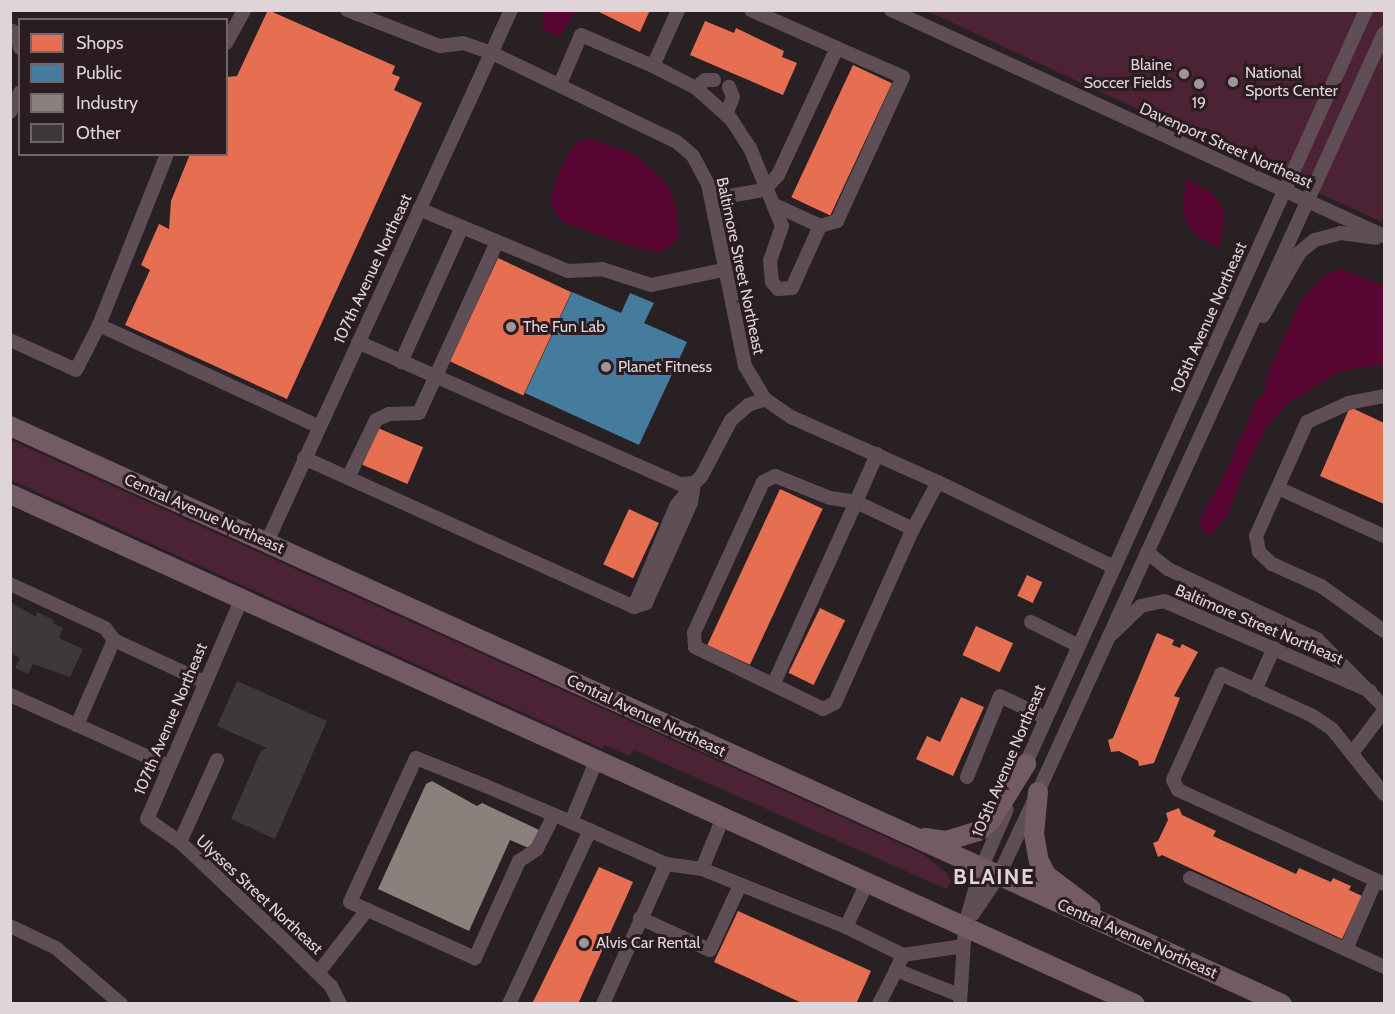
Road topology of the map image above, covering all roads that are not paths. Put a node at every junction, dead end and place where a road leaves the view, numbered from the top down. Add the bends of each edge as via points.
1 (244, 10) edge
2 (347, 10) edge
3 (511, 10) edge
4 (678, 10) edge
5 (751, 10) edge
6 (891, 10) edge
7 (1366, 10) edge
8 (1384, 33) edge
9 (228, 39) edge
10 (837, 48) junction
11 (492, 53) junction
12 (652, 66) junction
13 (714, 80) dead end
14 (560, 84) junction
15 (729, 87) dead end
16 (696, 88) junction
17 (18, 96) edge
18 (10, 112) edge
19 (726, 115) junction
20 (166, 156) edge
21 (768, 186) junction
22 (1283, 191) junction
23 (712, 199) junction
24 (1308, 201) junction
25 (775, 206) junction
26 (419, 209) junction
27 (820, 226) junction
28 (462, 227) junction
29 (1384, 238) edge
30 (497, 242) junction
31 (723, 270) junction
32 (99, 325) junction
33 (10, 340) edge
34 (358, 342) junction
35 (401, 362) junction
36 (435, 377) junction
37 (1227, 377) junction
38 (1384, 396) edge
39 (765, 399) junction
40 (10, 426) edge
41 (318, 426) junction
42 (877, 454) junction
43 (304, 458) junction
44 (348, 478) junction
45 (938, 482) junction
46 (694, 483) junction
47 (1278, 488) junction
48 (10, 494) edge
49 (856, 502) junction
50 (913, 530) junction
51 (1384, 536) edge
52 (267, 542) junction
53 (1147, 552) junction
54 (1114, 567) junction
55 (10, 584) edge
56 (241, 600) junction
57 (1030, 622) dead end
58 (1384, 631) edge
59 (1109, 636) junction
60 (114, 640) junction
61 (1077, 645) junction
62 (1274, 648) junction
63 (204, 682) junction
64 (774, 683) junction
65 (1255, 690) junction
66 (1371, 692) junction
67 (10, 695) edge
68 (1384, 709) edge
69 (1046, 718) junction
70 (77, 725) junction
71 (1352, 753) junction
72 (597, 759) junction
73 (217, 760) dead end
74 (1026, 764) junction
75 (168, 766) junction
76 (967, 777) dead end
77 (1038, 792) junction
78 (1384, 794) edge
79 (554, 815) junction
80 (724, 815) junction
81 (147, 819) joint
82 (571, 822) junction
83 (590, 830) junction
84 (907, 836) junction
85 (180, 842) junction
86 (666, 864) junction
87 (702, 869) junction
88 (989, 873) junction
89 (1190, 878) dead end
90 (1380, 882) edge
91 (867, 883) junction
92 (740, 885) junction
93 (367, 910) junction
94 (640, 918) junction
95 (966, 925) junction
96 (10, 926) edge
97 (846, 927) junction
98 (1123, 932) junction
99 (963, 946) junction
100 (1346, 949) junction
101 (903, 955) junction
102 (1384, 967) edge
103 (896, 970) junction
104 (318, 973) junction
105 (959, 999) edge
106 (121, 1004) edge
107 (340, 1004) edge
108 (509, 1004) edge
109 (603, 1004) edge
110 (879, 1004) edge
111 (1135, 1004) edge
112 (1282, 1004) edge

1 - 9 street
2 - 11 street, Baltimore Street Northeast via 440,46 463,43
3 - 11 street, 107th Avenue Northeast
4 - 12 street
5 - 10 street
6 - 22 street, Davenport Street Northeast
7 - 22 street, 105th Avenue Northeast
8 - 24 street, 105th Avenue Northeast
10 - 21 street via 778,175
10 - 27 street via 903,77 837,221
11 - 14 street, Baltimore Street Northeast
11 - 26 street, 107th Avenue Northeast
12 - 14 street via 581,35
12 - 16 street
13 - 16 street via 705,80
14 - 23 street, Baltimore Street Northeast via 677,142 703,172
15 - 19 street via 733,97
16 - 19 street
17 - 18 street
19 - 21 street via 750,148
20 - 32 street
21 - 23 street
21 - 25 street
22 - 24 street, Davenport Street Northeast
22 - 54 street, 105th Avenue Northeast
23 - 31 street, Baltimore Street Northeast
24 - 29 street, Davenport Street Northeast
24 - 37 street, 105th Avenue Northeast
25 - 27 street
25 - 27 street via 782,226 770,260 772,282 778,289 792,288
26 - 28 street
26 - 34 street, 107th Avenue Northeast
28 - 30 street
28 - 35 street
29 - 37 street via 1341,233 1307,247
30 - 31 street via 568,271 602,269 651,285
30 - 36 street
31 - 39 street, Baltimore Street Northeast via 745,366
32 - 33 street via 76,370
32 - 41 street
34 - 35 street
34 - 41 street, 107th Avenue Northeast
35 - 36 street
36 - 44 street via 418,413 389,414 376,420
36 - 46 street via 670,480
37 - 53 street, 105th Avenue Northeast
38 - 47 street via 1349,403 1307,422
39 - 42 street, Baltimore Street Northeast via 791,417
39 - 46 street via 748,405 731,420 705,472
40 - 52 highway, Central Avenue Northeast
41 - 43 street, 107th Avenue Northeast
42 - 45 street, Baltimore Street Northeast
42 - 49 street
43 - 44 street
43 - 52 street, 107th Avenue Northeast
44 - 46 street via 634,607 646,603 691,503
45 - 50 street
45 - 54 street, Baltimore Street Northeast
47 - 51 street
47 - 58 street via 1256,536 1259,552 1272,564 1330,591
48 - 56 highway
49 - 50 street
49 - 64 street
49 - 64 street via 830,498 775,476 763,482 694,633 695,647
50 - 64 street via 835,703 823,709
52 - 84 highway, Central Avenue Northeast
53 - 59 street, 105th Avenue Northeast
53 - 66 street, Baltimore Street Northeast via 1168,569 1317,639
54 - 61 street, 105th Avenue Northeast
55 - 60 street via 105,628
56 - 63 street, 107th Avenue Northeast
56 - 72 highway
57 - 61 street
59 - 62 street, Baltimore Street Northeast via 1128,623 1141,606 1164,601
59 - 77 street, 105th Avenue Northeast
60 - 63 street
60 - 70 street
61 - 69 street, 105th Avenue Northeast
62 - 65 street
62 - 66 street, Baltimore Street Northeast
63 - 75 street, 107th Avenue Northeast
65 - 71 street via 1332,729
65 - 90 street via 1221,674 1173,780 1178,790
66 - 68 street, Baltimore Street Northeast
67 - 70 street
68 - 71 street
69 - 74 street, 105th Avenue Northeast
69 - 76 street via 1000,696
70 - 75 street
71 - 78 street
72 - 80 highway
72 - 82 street
73 - 85 street
74 - 84 highway via 992,819 980,831 946,841
74 - 88 street, 105th Avenue Northeast
75 - 81 street, 107th Avenue Northeast
77 - 88 street, 105th Avenue Northeast
77 - 98 highway via 1034,834 1046,875
79 - 82 street
79 - 93 street via 537,849 519,861 475,958
79 - 93 street via 416,758 350,902
80 - 87 street
80 - 91 highway
81 - 85 street, Ulysses Street Northeast
82 - 83 street
83 - 86 street
83 - 108 street
84 - 88 highway, Central Avenue Northeast
85 - 104 street, Ulysses Street Northeast
86 - 87 street
86 - 94 street
87 - 92 street
88 - 95 street, 105th Avenue Northeast
88 - 98 highway, Central Avenue Northeast
89 - 100 street
90 - 100 street
91 - 95 highway
91 - 97 street
92 - 94 street via 710,950
92 - 97 street
93 - 104 street
94 - 109 street
95 - 99 street
95 - 111 highway
96 - 106 street via 56,948
97 - 101 street
98 - 112 highway, Central Avenue Northeast
99 - 101 street
99 - 105 street
100 - 102 street
101 - 103 street
103 - 105 street
103 - 110 street
104 - 107 street, Ulysses Street Northeast

